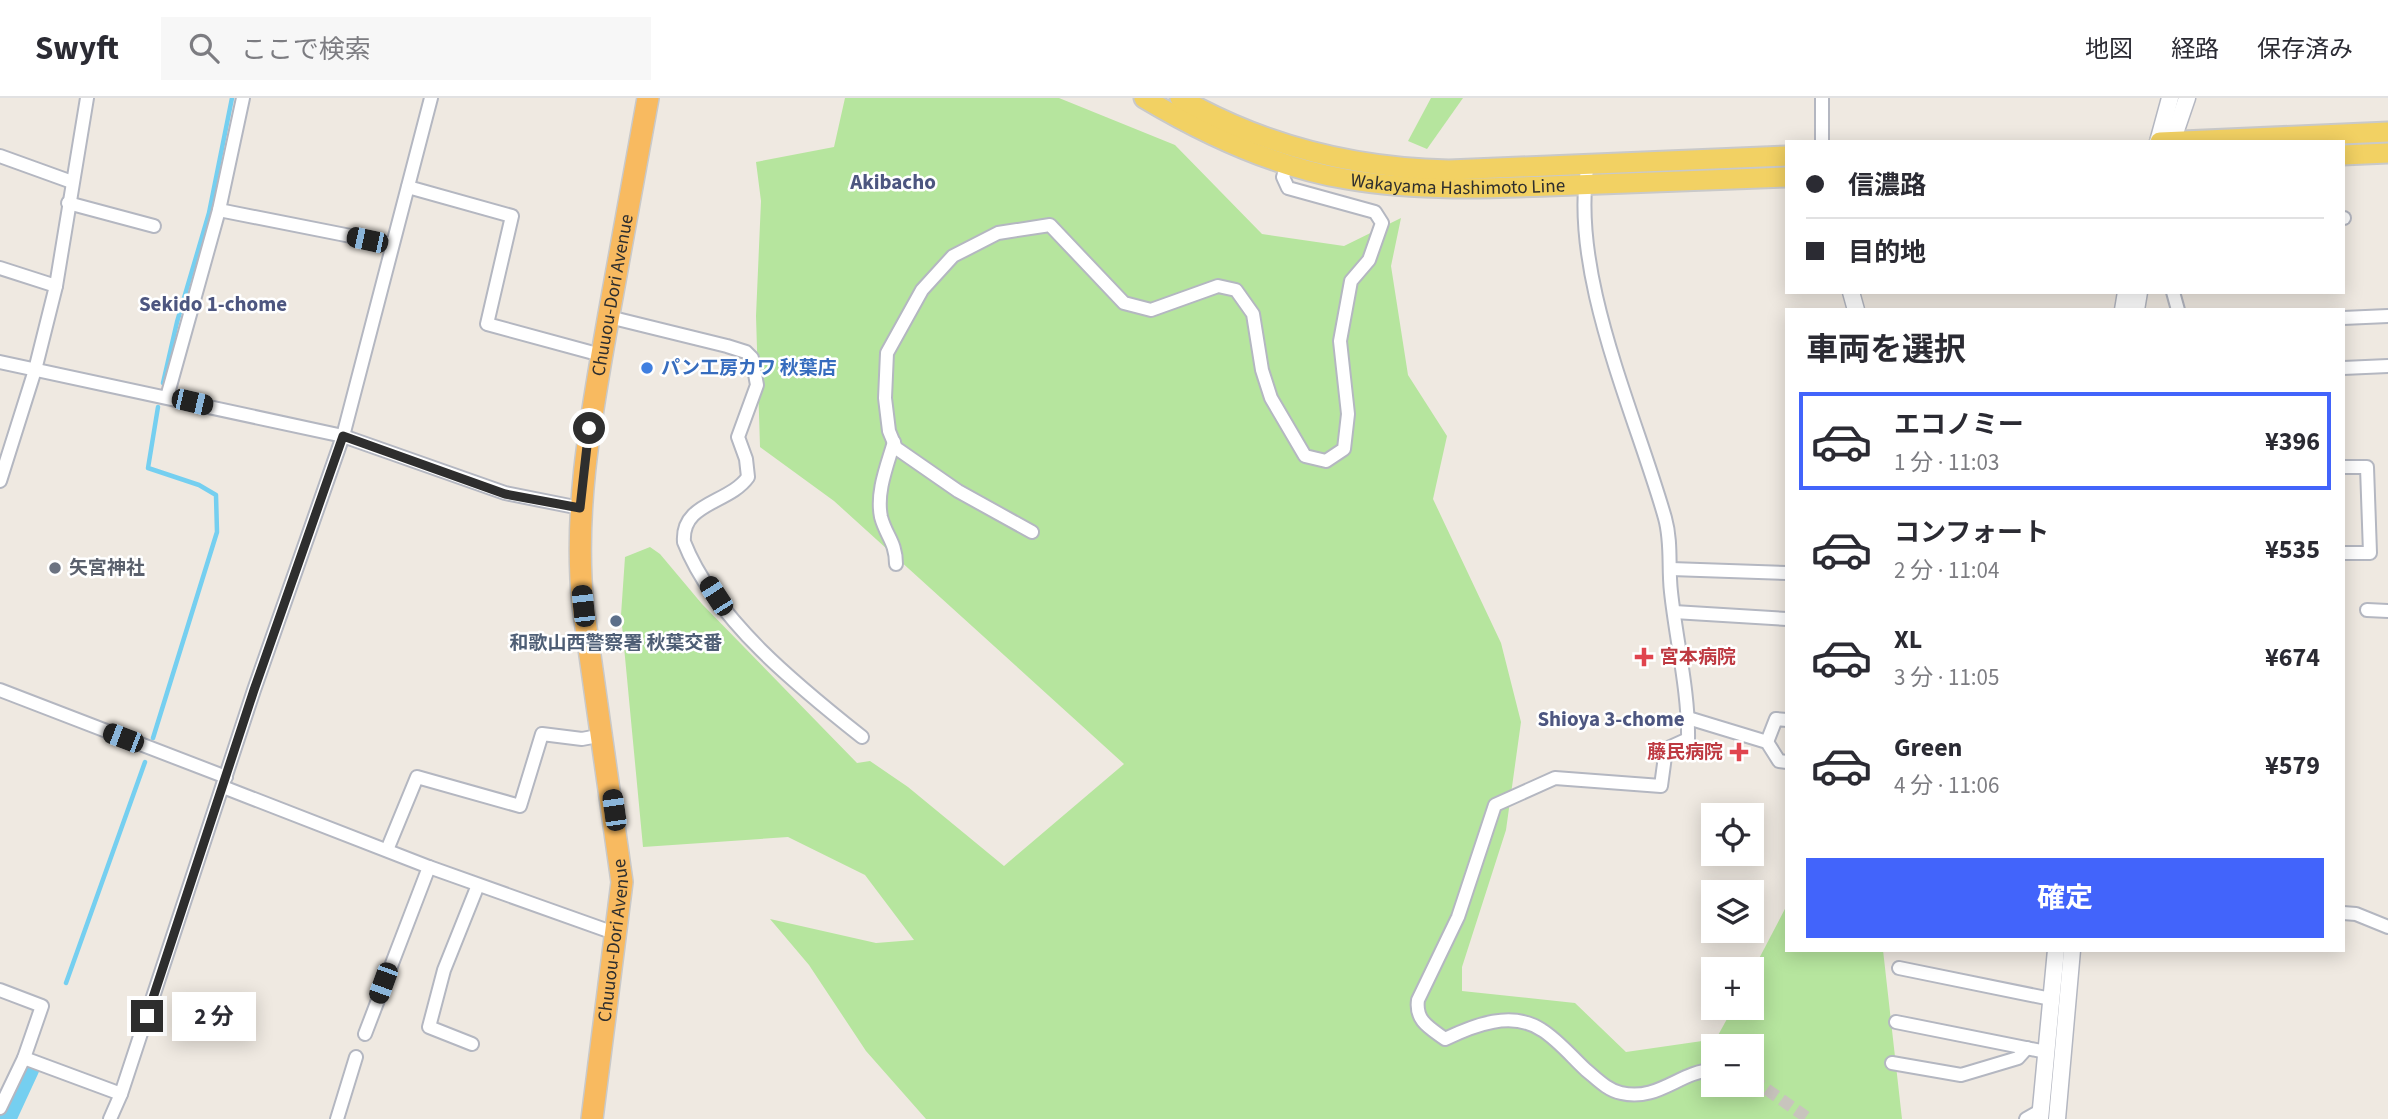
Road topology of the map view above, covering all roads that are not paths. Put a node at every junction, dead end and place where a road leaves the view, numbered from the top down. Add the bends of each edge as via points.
1 (87, 98) edge
2 (243, 98) edge
3 (431, 98) edge
4 (648, 98) edge
5 (1144, 98) edge
6 (1180, 98) edge
7 (1822, 98) edge
8 (2187, 98) edge
9 (2169, 99) edge
10 (2388, 132) edge
11 (1822, 140) edge
12 (2165, 140) edge
13 (2166, 140) edge
14 (2190, 140) edge
15 (2388, 153) edge
16 (2345, 155) edge
17 (0, 156) edge
18 (1785, 156) edge
19 (1287, 164) junction
20 (1588, 164) junction
21 (1785, 177) edge
22 (72, 181) junction
23 (1584, 184) junction
24 (408, 187) junction
25 (68, 204) junction
26 (219, 210) junction
27 (154, 226) dead end
28 (391, 244) junction
29 (0, 268) edge
30 (56, 286) junction
31 (2388, 316) edge
32 (609, 317) junction
33 (2345, 318) edge
34 (601, 355) junction
35 (0, 362) edge
36 (2388, 366) edge
37 (2345, 368) edge
38 (35, 370) junction
39 (167, 397) junction
40 (343, 436) junction
41 (894, 442) junction
42 (2345, 467) edge
43 (0, 481) edge
44 (580, 508) junction
45 (1032, 533) dead end
46 (2345, 553) edge
47 (895, 564) dead end
48 (1671, 569) junction
49 (1785, 573) edge
50 (2367, 610) dead end
51 (2388, 611) edge
52 (1675, 612) junction
53 (1785, 619) edge
54 (0, 690) edge
55 (1688, 718) junction
56 (1785, 720) edge
57 (603, 735) junction
58 (862, 737) dead end
59 (1767, 742) junction
60 (1785, 762) edge
61 (225, 782) junction
62 (387, 850) junction
63 (429, 867) junction
64 (478, 885) junction
65 (2345, 913) edge
66 (2388, 927) edge
67 (617, 934) junction
68 (2056, 952) edge
69 (2072, 952) edge
70 (1899, 968) dead end
71 (0, 989) edge
72 (2051, 999) junction
73 (1896, 1022) dead end
74 (365, 1034) dead end
75 (472, 1044) dead end
76 (2027, 1048) junction
77 (2046, 1052) junction
78 (356, 1057) dead end
79 (24, 1058) junction
80 (1892, 1063) dead end
81 (1701, 1073) edge
82 (121, 1094) junction
83 (0, 1108) edge
84 (2035, 1116) edge
85 (110, 1119) edge
86 (337, 1119) edge
87 (592, 1119) edge
88 (2057, 1119) edge

1 - 22 street
2 - 26 street
3 - 24 street
4 - 32 highway, Chuuou-Dori Avenue
5 - 19 main road, Wakayama Hashimoto Line via 1238,147
6 - 20 main road, Wakayama Hashimoto Line via 1244,131 1347,161 1449,170
7 - 11 street
8 - 13 street
9 - 12 street
10 - 14 main road
15 - 16 main road
17 - 22 street
18 - 20 main road, Wakayama Hashimoto Line
19 - 23 main road, Wakayama Hashimoto Line via 1396,186
19 - 41 street via 1283,177 1288,188 1375,212 1382,223 1369,260 1352,281 1340,341 1348,414 1343,449 1326,461 1305,456 1271,398 1253,314 1236,290 1217,286 1151,310 1124,303 1050,225 998,233 953,256 922,290 887,354 884,398
20 - 23 street
21 - 23 main road, Wakayama Hashimoto Line
22 - 25 street
23 - 48 street via 1584,226 1604,329 1666,521
24 - 28 street
24 - 34 street via 512,216 487,324
25 - 27 street
25 - 30 street
26 - 28 street
26 - 39 street
28 - 40 street
29 - 30 street
30 - 38 street
31 - 33 street
32 - 34 highway, Chuuou-Dori Avenue
32 - 58 street via 727,346 752,358 757,385 738,437 748,478 694,513 684,530 684,542 729,616 818,702
34 - 44 highway, Chuuou-Dori Avenue
35 - 38 street
36 - 37 street
38 - 39 street
38 - 43 street
39 - 40 street
40 - 44 street via 505,494
40 - 61 street
41 - 45 street via 896,448 958,491
41 - 47 street via 879,495 882,519 895,546
42 - 46 street via 2367,467 2370,553
44 - 57 highway, Chuuou-Dori Avenue via 580,570
48 - 49 street
48 - 52 street
50 - 51 street
52 - 53 street
52 - 55 street
54 - 61 street
55 - 59 street
55 - 81 street via 1688,739 1666,749 1661,786 1555,778 1495,805 1458,917 1416,1010 1421,1020 1445,1039 1478,1023 1504,1021 1542,1029 1605,1086 1620,1093 1654,1093
56 - 59 street via 1776,719
57 - 62 street via 582,739 542,734 520,806 417,777
57 - 67 highway, Chuuou-Dori Avenue via 622,882
59 - 60 street via 1779,761
61 - 62 street
61 - 82 street
62 - 63 street
63 - 64 street
63 - 74 street
64 - 67 street
64 - 75 street via 444,970 429,1027
65 - 66 street
67 - 87 highway, Chuuou-Dori Avenue
68 - 72 street
69 - 88 street
70 - 72 street
71 - 79 street via 42,1006
72 - 77 street
73 - 76 street
76 - 77 street
76 - 80 street via 2018,1058 1962,1075
77 - 84 street
78 - 86 street
79 - 82 street
79 - 83 street
82 - 85 street

